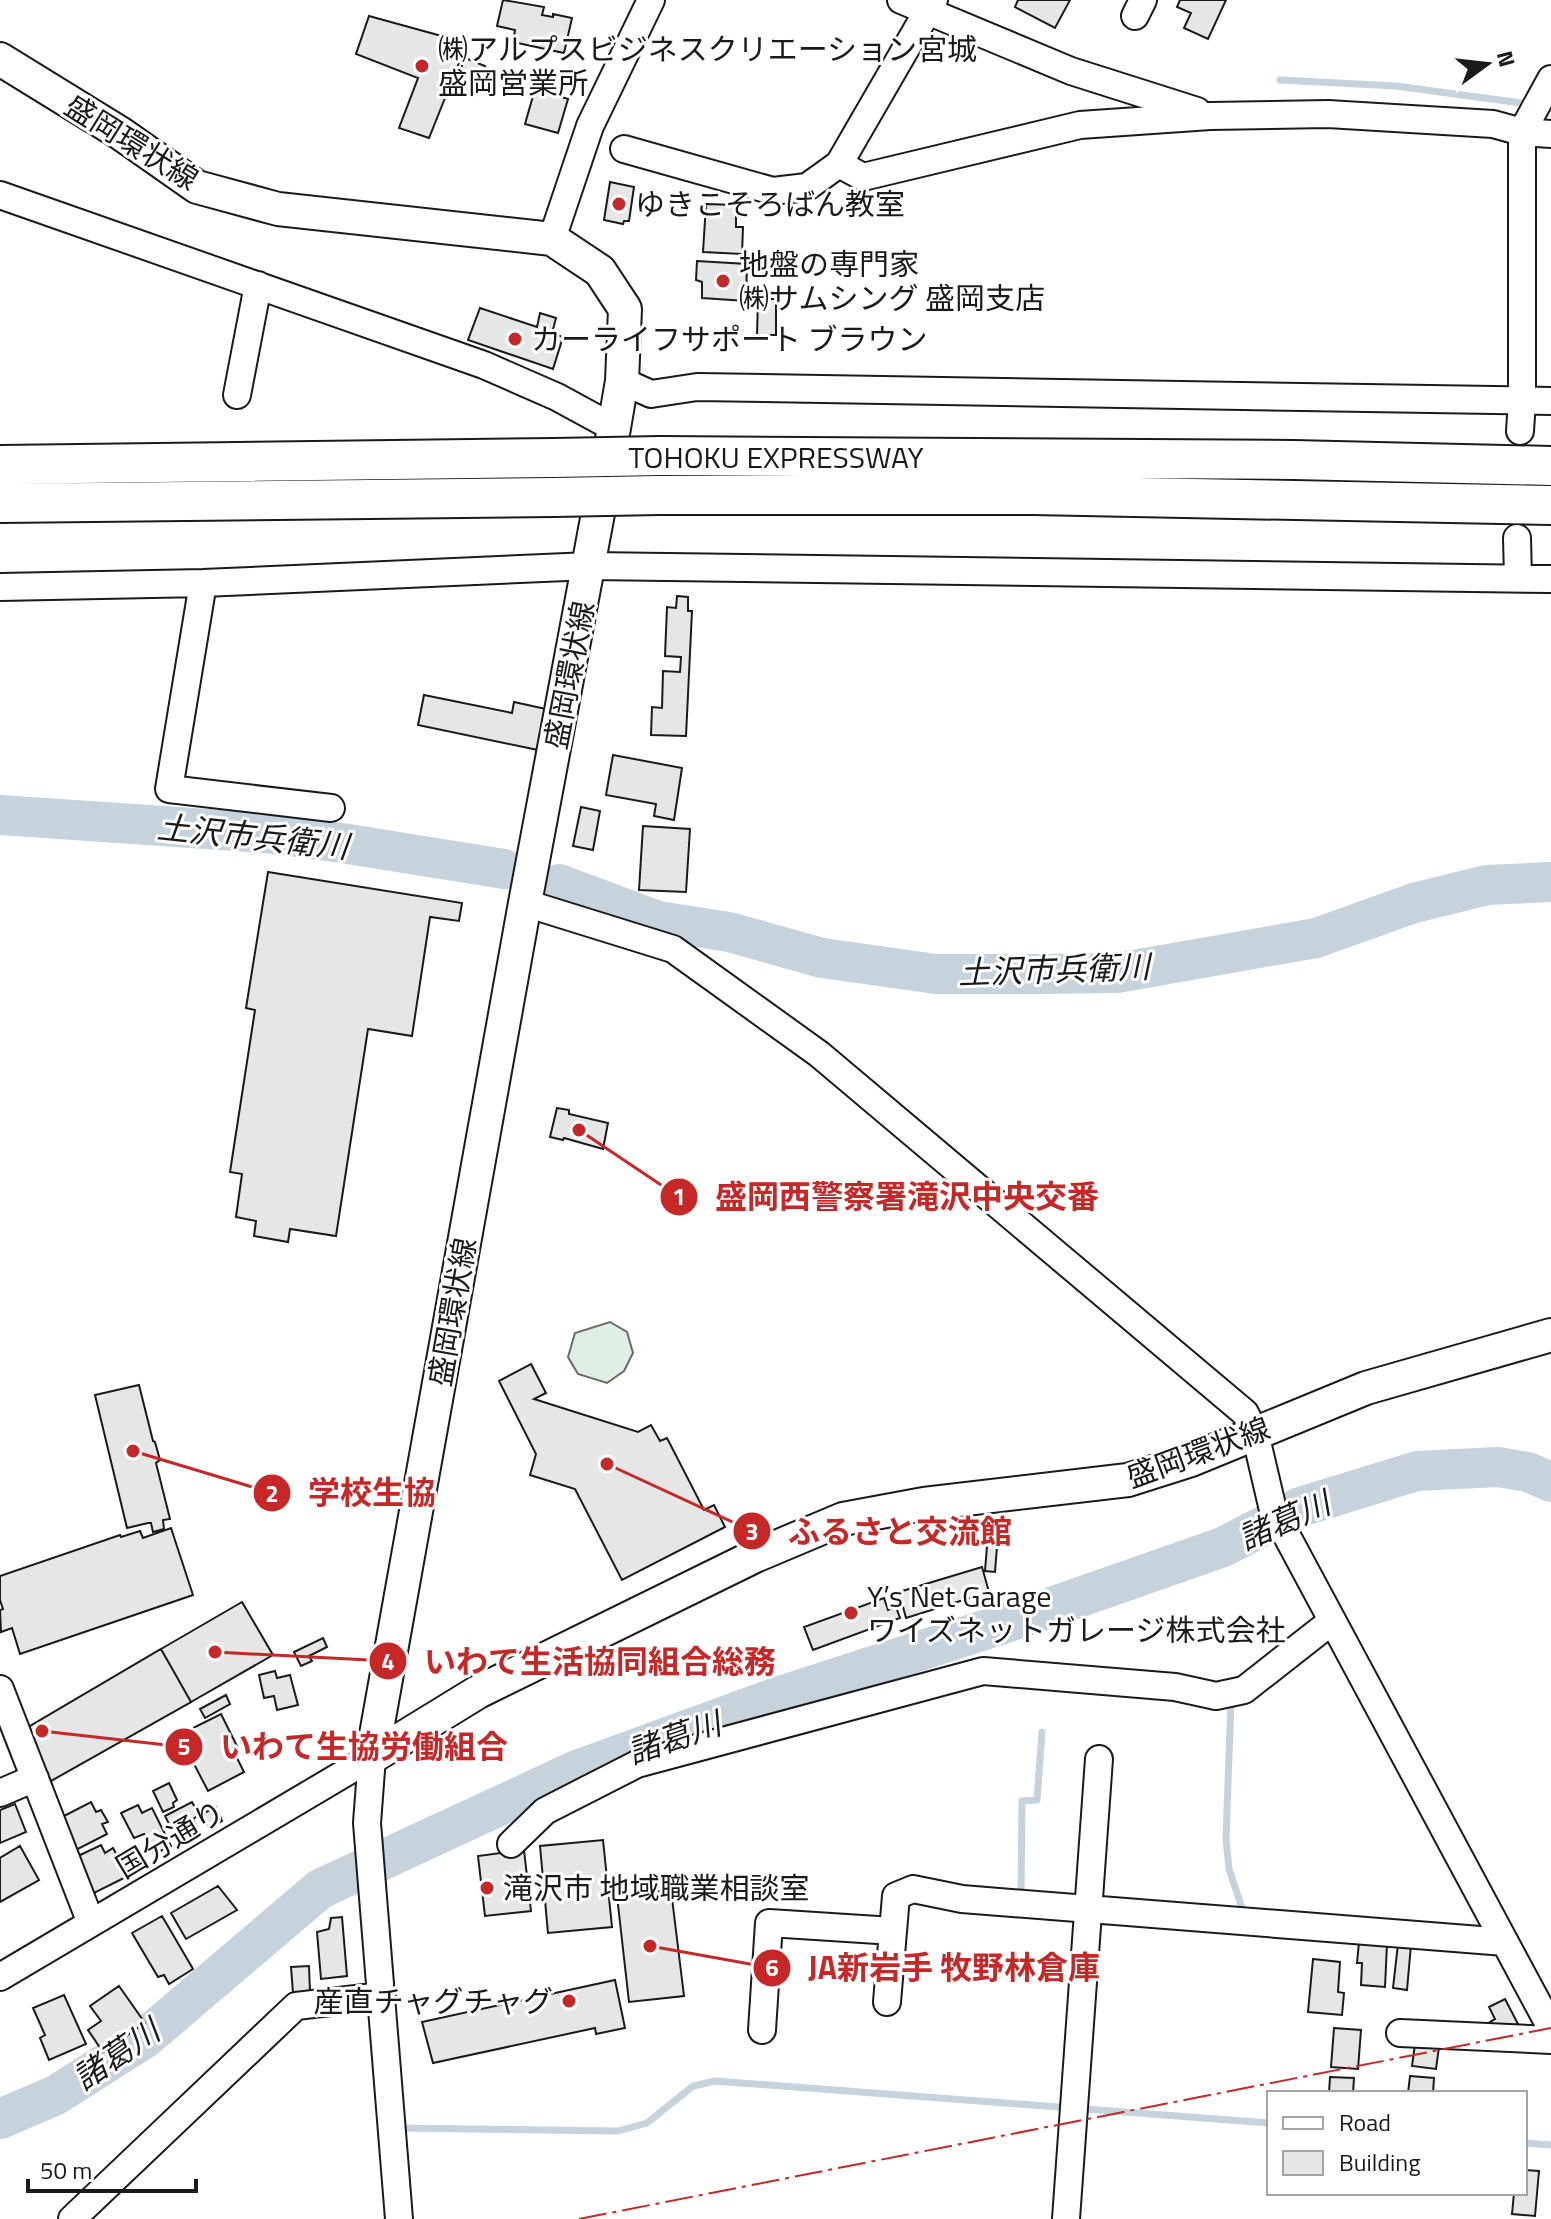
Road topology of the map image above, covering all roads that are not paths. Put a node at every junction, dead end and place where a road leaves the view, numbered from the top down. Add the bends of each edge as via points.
1 (651, 0) edge
2 (901, 0) edge
3 (930, 6) edge
4 (0, 59) edge
5 (1537, 105) edge
6 (1210, 116) junction
7 (1551, 134) edge
8 (624, 149) dead end
9 (839, 164) junction
10 (0, 195) edge
11 (552, 239) junction
12 (258, 285) junction
13 (622, 381) junction
14 (237, 395) dead end
15 (1522, 401) junction
16 (1551, 401) edge
17 (614, 428) junction
18 (1520, 431) dead end
19 (0, 465) edge
20 (1551, 466) edge
21 (0, 503) edge
22 (1551, 505) edge
23 (1517, 538) dead end
24 (590, 566) junction
25 (1518, 577) junction
26 (1551, 579) edge
27 (203, 583) junction
28 (0, 587) edge
29 (331, 808) dead end
30 (525, 903) junction
31 (1551, 1335) edge
32 (1255, 1433) junction
33 (1332, 1621) junction
34 (0, 1689) edge
35 (372, 1757) junction
36 (1099, 1759) dead end
37 (35, 1778) junction
38 (0, 1793) edge
39 (511, 1844) dead end
40 (1089, 1902) junction
41 (91, 1923) junction
42 (893, 1931) junction
43 (1505, 1942) junction
44 (0, 1977) edge
45 (382, 1996) junction
46 (887, 2002) dead end
47 (1551, 2028) edge
48 (762, 2030) dead end
49 (1400, 2033) dead end
50 (1551, 2040) edge
51 (72, 2219) edge
52 (399, 2219) edge
53 (1066, 2219) edge

1 - 11 street via 590,126
2 - 3 street
3 - 6 street via 1071,71
3 - 9 street
4 - 11 main road, 盛岡環状線 via 197,187 278,209
5 - 6 street via 1493,124 1328,114
5 - 7 street
5 - 15 street
6 - 9 street via 1080,125 863,177
8 - 9 street via 719,164 773,191 807,187
10 - 12 street
11 - 13 main road, 盛岡環状線 via 600,271 625,309
12 - 14 street
12 - 17 street via 484,365
13 - 15 street via 651,394 697,387
13 - 17 main road, 盛岡環状線
15 - 16 street
15 - 18 street
17 - 24 main road, 盛岡環状線
19 - 20 highway, TOHOKU EXPRESSWAY, bridge via 660,456
21 - 22 highway, TOHOKU EXPRESSWAY, bridge via 1032,495
23 - 25 street
24 - 25 street
24 - 27 street
24 - 30 main road, 盛岡環状線
25 - 26 street
27 - 28 street
27 - 29 street via 169,789
30 - 32 street via 673,949 795,1037 1245,1413
30 - 35 main road, 盛岡環状線
31 - 32 main road, 盛岡環状線 via 1366,1388
32 - 33 street via 1273,1510
32 - 35 main road, 盛岡環状線 via 1128,1480 843,1519 491,1685
33 - 39 street via 1244,1690 1216,1696 1175,1687 983,1671 637,1764 545,1811
33 - 43 street
34 - 37 street
35 - 41 street, 国分通り
35 - 45 street via 367,1823
36 - 40 street
37 - 38 street
37 - 41 street
40 - 42 street via 962,1899 913,1889 896,1896
40 - 43 street
40 - 53 street
41 - 44 street, 国分通り
42 - 46 street
42 - 48 street via 769,1923
43 - 47 street
45 - 51 street via 296,2006
45 - 52 street
49 - 50 street

